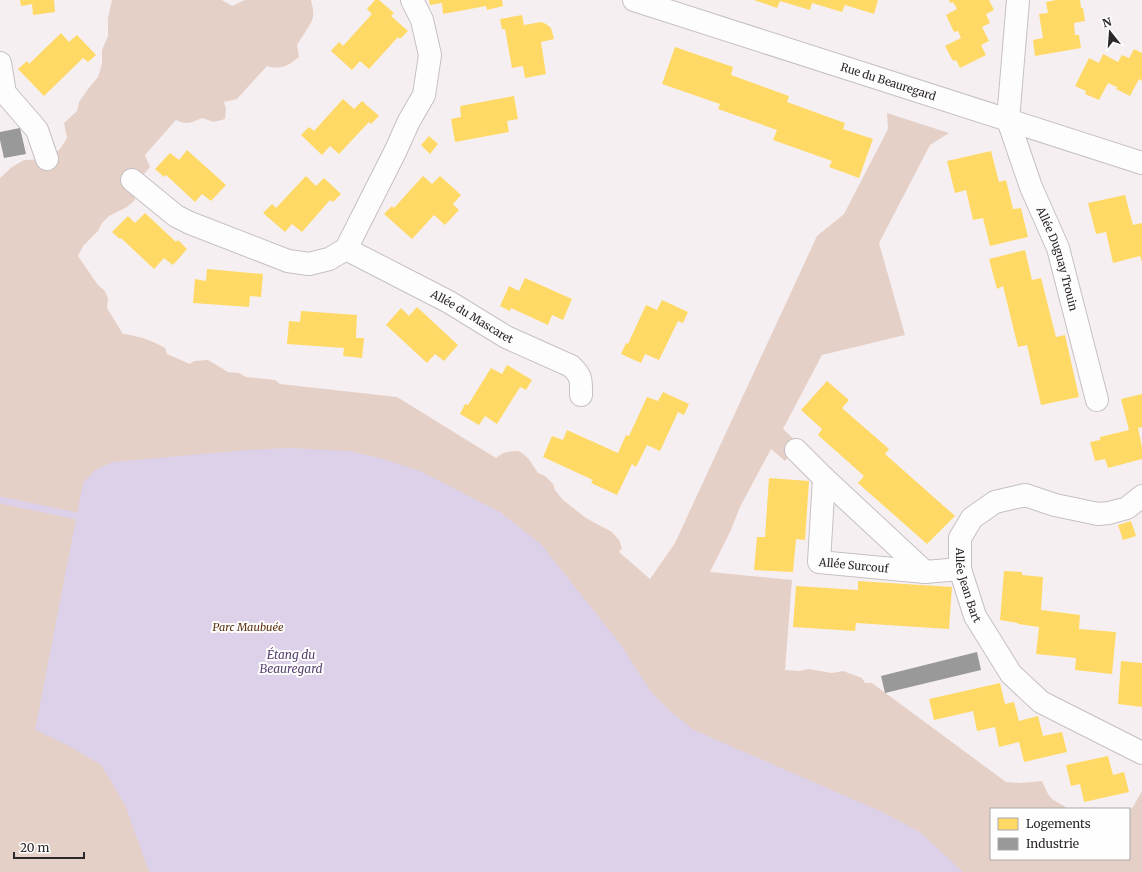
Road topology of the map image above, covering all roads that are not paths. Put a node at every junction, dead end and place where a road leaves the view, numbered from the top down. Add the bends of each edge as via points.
1 (412, 0) edge
2 (634, 0) edge
3 (1018, 0) edge
4 (0, 63) edge
5 (1008, 120) junction
6 (47, 159) dead end
7 (1142, 163) edge
8 (132, 180) dead end
9 (346, 249) junction
10 (581, 395) dead end
11 (1097, 400) dead end
12 (796, 450) dead end
13 (824, 478) junction
14 (1142, 496) edge
15 (960, 569) junction
16 (925, 572) junction
17 (1142, 753) edge

1 - 9 street via 422,20 430,55 424,95
2 - 5 street, Rue du Beauregard
3 - 5 street
4 - 6 street via 5,93 37,130
5 - 7 street, Rue du Beauregard
5 - 11 street, Allée Duguay Trouin via 1031,188 1058,248
8 - 9 street via 176,216 230,240 288,261 309,264 329,259
9 - 10 street, Allée du Mascaret via 449,302 506,337 571,366 579,374
12 - 13 street, Allée Surcouf
13 - 16 street, Allée Surcouf
13 - 16 street, Allée Surcouf via 819,562
14 - 15 street, Allée Jean Bart via 1127,508 1098,514 1055,505 1025,495 995,502 972,518 960,538
15 - 16 street, Allée Surcouf
15 - 17 street, Allée Jean Bart via 975,616 1011,674 1041,702

